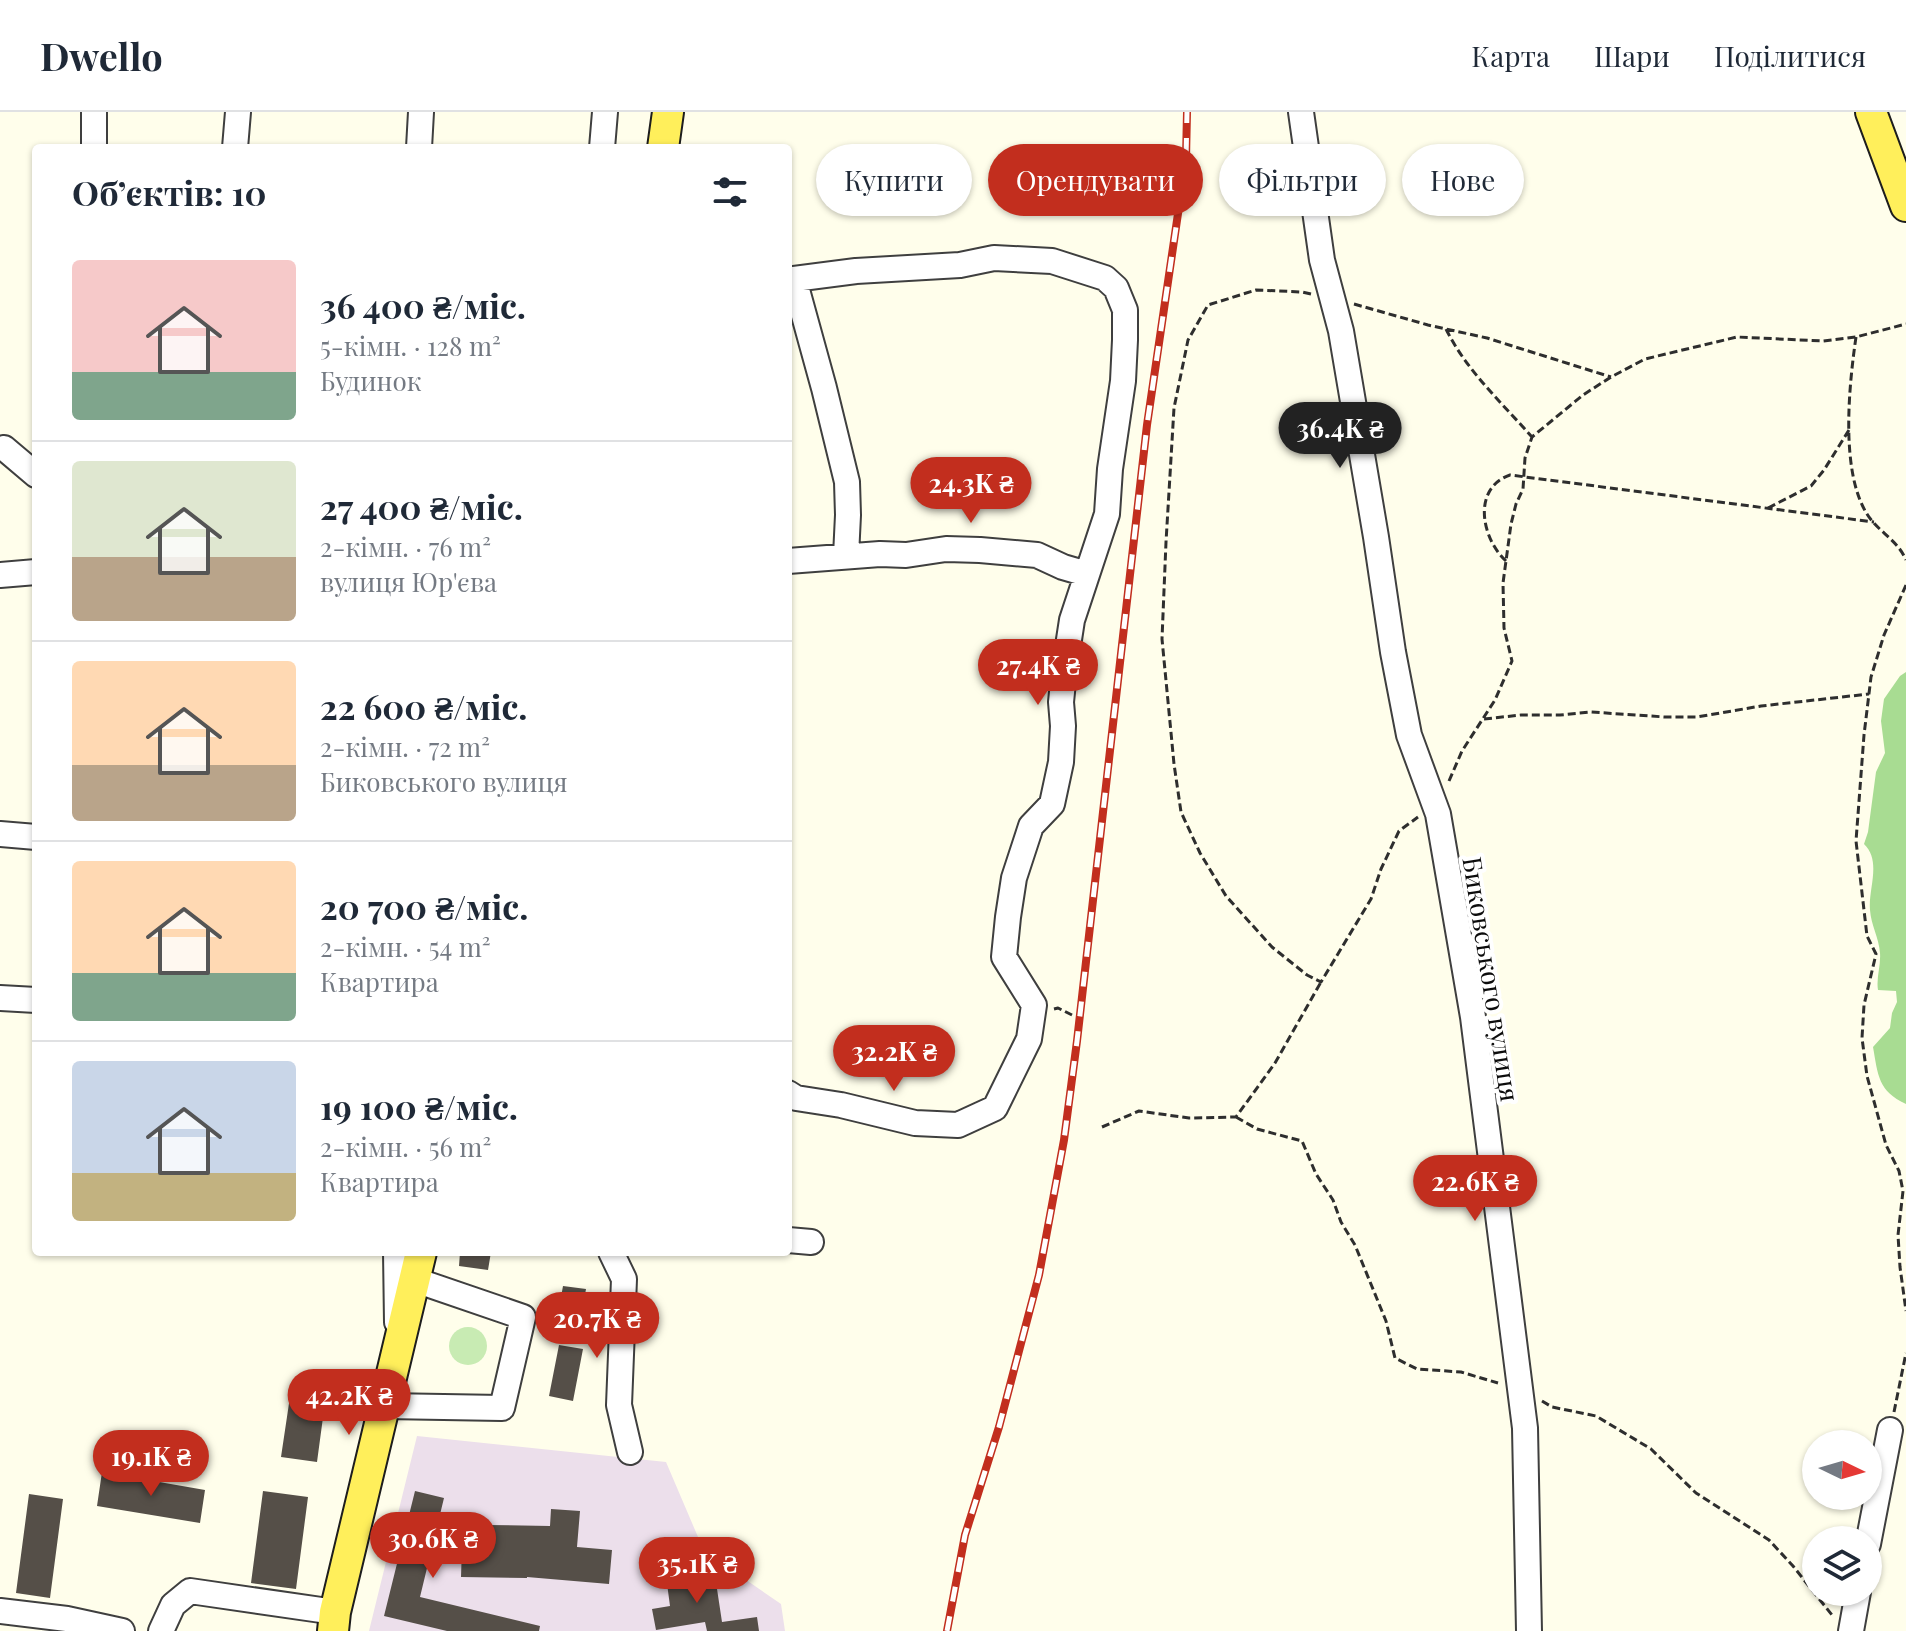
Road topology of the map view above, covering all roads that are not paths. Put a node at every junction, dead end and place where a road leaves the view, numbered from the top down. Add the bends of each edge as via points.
1 (94, 112) edge
2 (238, 112) edge
3 (421, 112) edge
4 (605, 112) edge
5 (668, 112) edge
6 (1301, 112) edge
7 (1871, 112) edge
8 (94, 144) edge
9 (235, 144) edge
10 (419, 144) edge
11 (602, 144) edge
12 (664, 144) edge
13 (1906, 206) edge
14 (792, 280) edge
15 (792, 283) edge
16 (32, 445) edge
17 (2, 448) edge
18 (32, 470) edge
19 (846, 556) junction
20 (792, 561) edge
21 (32, 572) edge
22 (1087, 574) junction
23 (0, 575) edge
24 (0, 834) edge
25 (32, 837) edge
26 (0, 998) edge
27 (32, 1000) edge
28 (792, 1096) edge
29 (396, 1256) edge
30 (613, 1256) edge
31 (418, 1266) edge
32 (397, 1350) junction
33 (385, 1406) junction
34 (1890, 1430) road end
35 (630, 1452) dead end
36 (1871, 1526) edge
37 (1852, 1606) edge
38 (0, 1611) edge
39 (334, 1622) edge
40 (66, 1625) edge
41 (1844, 1626) edge
42 (122, 1631) edge
43 (161, 1631) edge
44 (1529, 1631) edge

1 - 8 street
2 - 9 street
3 - 10 street
4 - 11 street
5 - 12 main road
6 - 44 street, Биковського вулиця via 1322,260 1341,331 1393,652 1409,735 1438,814 1473,1017 1525,1428
7 - 13 main road
14 - 22 street via 994,258 1052,261 1105,278 1116,288 1125,310 1123,381 1107,514
15 - 19 street via 847,482
16 - 17 street
17 - 18 street
19 - 20 street
19 - 22 street via 1007,551 1037,555
21 - 23 street
22 - 28 street via 1072,620 1064,672 1061,762 1052,804 1031,826 1008,917 1004,957 1034,1005 1029,1039 995,1108 958,1125 915,1123
24 - 25 street
26 - 27 street
29 - 32 street
30 - 35 street via 624,1279 619,1405
31 - 32 main road
31 - 33 street via 523,1317 502,1408
32 - 33 main road
33 - 39 main road
34 - 36 street
37 - 41 street
38 - 40 street
39 - 43 street via 190,1591 173,1605
40 - 42 street

